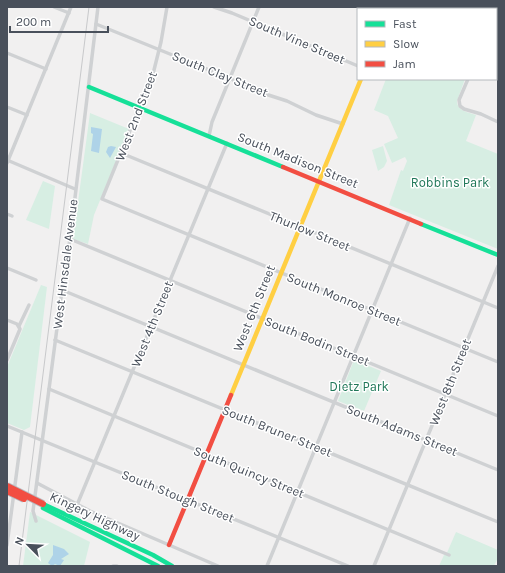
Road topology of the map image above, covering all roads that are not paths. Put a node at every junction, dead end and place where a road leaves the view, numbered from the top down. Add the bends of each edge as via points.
1 (54, 7) edge
2 (71, 7) edge
3 (98, 7) edge
4 (167, 7) edge
5 (214, 7) edge
6 (259, 7) edge
7 (386, 7) edge
8 (392, 8) edge
9 (69, 13) junction
10 (252, 22) junction
11 (96, 24) junction
12 (159, 50) junction
13 (7, 53) edge
14 (357, 66) edge
15 (46, 69) junction
16 (229, 78) junction
17 (361, 80) edge
18 (468, 80) edge
19 (89, 86) junction
20 (7, 107) edge
21 (140, 108) junction
22 (27, 115) junction
23 (498, 122) edge
24 (343, 124) junction
25 (209, 136) junction
26 (227, 143) junction
27 (121, 153) junction
28 (7, 161) edge
29 (320, 181) junction
30 (75, 189) junction
31 (208, 189) junction
32 (102, 199) joint
33 (7, 214) edge
34 (12, 216) dead end
35 (410, 218) junction
36 (300, 227) junction
37 (189, 235) junction
38 (70, 240) junction
39 (498, 255) edge
40 (391, 264) junction
41 (498, 266) edge
42 (7, 268) edge
43 (281, 273) junction
44 (36, 280) dead end
45 (170, 281) junction
46 (62, 290) junction
47 (483, 302) junction
48 (29, 305) dead end
49 (498, 308) edge
50 (372, 310) junction
51 (262, 319) junction
52 (7, 320) edge
53 (19, 327) junction
54 (151, 327) junction
55 (55, 340) junction
56 (464, 348) junction
57 (353, 356) junction
58 (7, 360) edge
59 (498, 362) edge
60 (243, 364) junction
61 (133, 372) junction
62 (49, 390) junction
63 (445, 394) junction
64 (334, 402) junction
65 (224, 409) junction
66 (114, 416) junction
67 (498, 416) edge
68 (7, 426) edge
69 (22, 432) junction
70 (426, 440) junction
71 (43, 441) junction
72 (316, 447) junction
73 (206, 454) junction
74 (96, 462) junction
75 (498, 470) edge
76 (37, 484) junction
77 (408, 484) junction
78 (7, 486) edge
79 (7, 491) edge
80 (298, 492) junction
81 (187, 500) junction
82 (77, 505) junction
83 (43, 506) junction
84 (36, 520) dead end
85 (498, 522) edge
86 (389, 529) junction
87 (279, 537) junction
88 (7, 545) edge
89 (169, 546) junction
90 (449, 555) dead end
91 (113, 566) edge
92 (116, 566) edge
93 (158, 566) edge
94 (172, 566) edge
95 (218, 566) edge
96 (267, 566) edge
97 (348, 566) edge
98 (374, 566) edge

1 - 9 street
2 - 9 street
3 - 11 street, West Hinsdale Avenue
4 - 12 street, West 2nd Street
5 - 10 street, South Vine Street
6 - 10 street
7 - 8 street
9 - 15 street
10 - 14 street, South Vine Street
10 - 16 street
11 - 12 street, South Clay Street
11 - 19 street, West Hinsdale Avenue
12 - 16 street, South Clay Street
12 - 21 street, West 2nd Street
13 - 15 street
15 - 22 street
16 - 24 street, South Clay Street via 256,91 287,101 316,116
16 - 25 street
17 - 24 main road, West 6th Street
18 - 23 street via 459,100 460,106
19 - 21 main road, South Madison Street
19 - 30 street, West Hinsdale Avenue
20 - 22 street
21 - 25 main road, South Madison Street
21 - 27 street, West 2nd Street
22 - 28 street
24 - 29 main road, West 6th Street
25 - 26 main road, South Madison Street
26 - 29 main road, South Madison Street
26 - 31 street, West 4th Street
27 - 31 street, Thurlow Street
27 - 32 street, West 2nd Street
28 - 30 street
29 - 35 main road, South Madison Street
29 - 36 main road, West 6th Street
30 - 38 street, West Hinsdale Avenue
31 - 36 street, Thurlow Street
31 - 37 street, West 4th Street
32 - 37 street, South Monroe Street
33 - 34 street
35 - 39 main road, South Madison Street
35 - 40 street
36 - 40 street, Thurlow Street
36 - 43 main road, West 6th Street
37 - 43 street, South Monroe Street
37 - 45 street, West 4th Street
38 - 45 street, South Bodin Street
38 - 46 street, West Hinsdale Avenue
40 - 47 street, Thurlow Street
40 - 50 street
41 - 47 street, West 8th Street
42 - 44 street
43 - 50 street, South Monroe Street
43 - 51 main road, West 6th Street
45 - 51 street, South Bodin Street
45 - 54 street, West 4th Street
46 - 54 street, South Adams Street
46 - 55 street, West Hinsdale Avenue
47 - 49 street, Thurlow Street
47 - 56 street, West 8th Street
48 - 53 street
50 - 56 street, South Monroe Street
50 - 57 street
51 - 57 street, South Bodin Street
51 - 60 main road, West 6th Street
52 - 53 street
53 - 58 street
54 - 60 street, South Adams Street
54 - 61 street, West 4th Street
55 - 61 street, South Bruner Street
55 - 62 street, West Hinsdale Avenue
56 - 59 street, South Monroe Street
56 - 63 street, West 8th Street
57 - 63 street, South Bodin Street
57 - 64 street
60 - 64 street, South Adams Street
60 - 65 main road, West 6th Street
61 - 65 street, South Bruner Street
61 - 66 street, West 4th Street
62 - 66 street, South Quincy Street
62 - 71 street, West Hinsdale Avenue
63 - 67 street, South Bodin Street
63 - 70 street, West 8th Street
64 - 70 street, South Adams Street
64 - 72 street
65 - 72 street, South Bruner Street
65 - 73 main road, West 6th Street
66 - 73 street, South Quincy Street
66 - 74 street, West 4th Street
68 - 69 street, South Stough Street
69 - 71 street, South Stough Street
69 - 88 street
70 - 75 street, South Adams Street
70 - 77 street, West 8th Street
71 - 74 street, South Stough Street
71 - 76 street, West Hinsdale Avenue
72 - 77 street, South Bruner Street
72 - 80 street
73 - 80 street, South Quincy Street
73 - 81 main road, West 6th Street
74 - 81 street, South Stough Street
74 - 82 street, West 4th Street
76 - 82 street
76 - 84 street, West Hinsdale Avenue via 33,511
77 - 85 street, South Bruner Street
77 - 86 street, West 8th Street
78 - 83 main road, Kingery Highway, bridge
79 - 83 main road, Kingery Highway, bridge
80 - 86 street, South Quincy Street
80 - 87 street
81 - 87 street, South Stough Street
81 - 89 main road, West 6th Street
82 - 89 street
83 - 93 main road, Kingery Highway
83 - 94 main road, Kingery Highway
86 - 90 street, South Quincy Street
86 - 98 street, West 8th Street
87 - 96 street
87 - 97 street, South Stough Street
89 - 95 street
91 - 92 street

